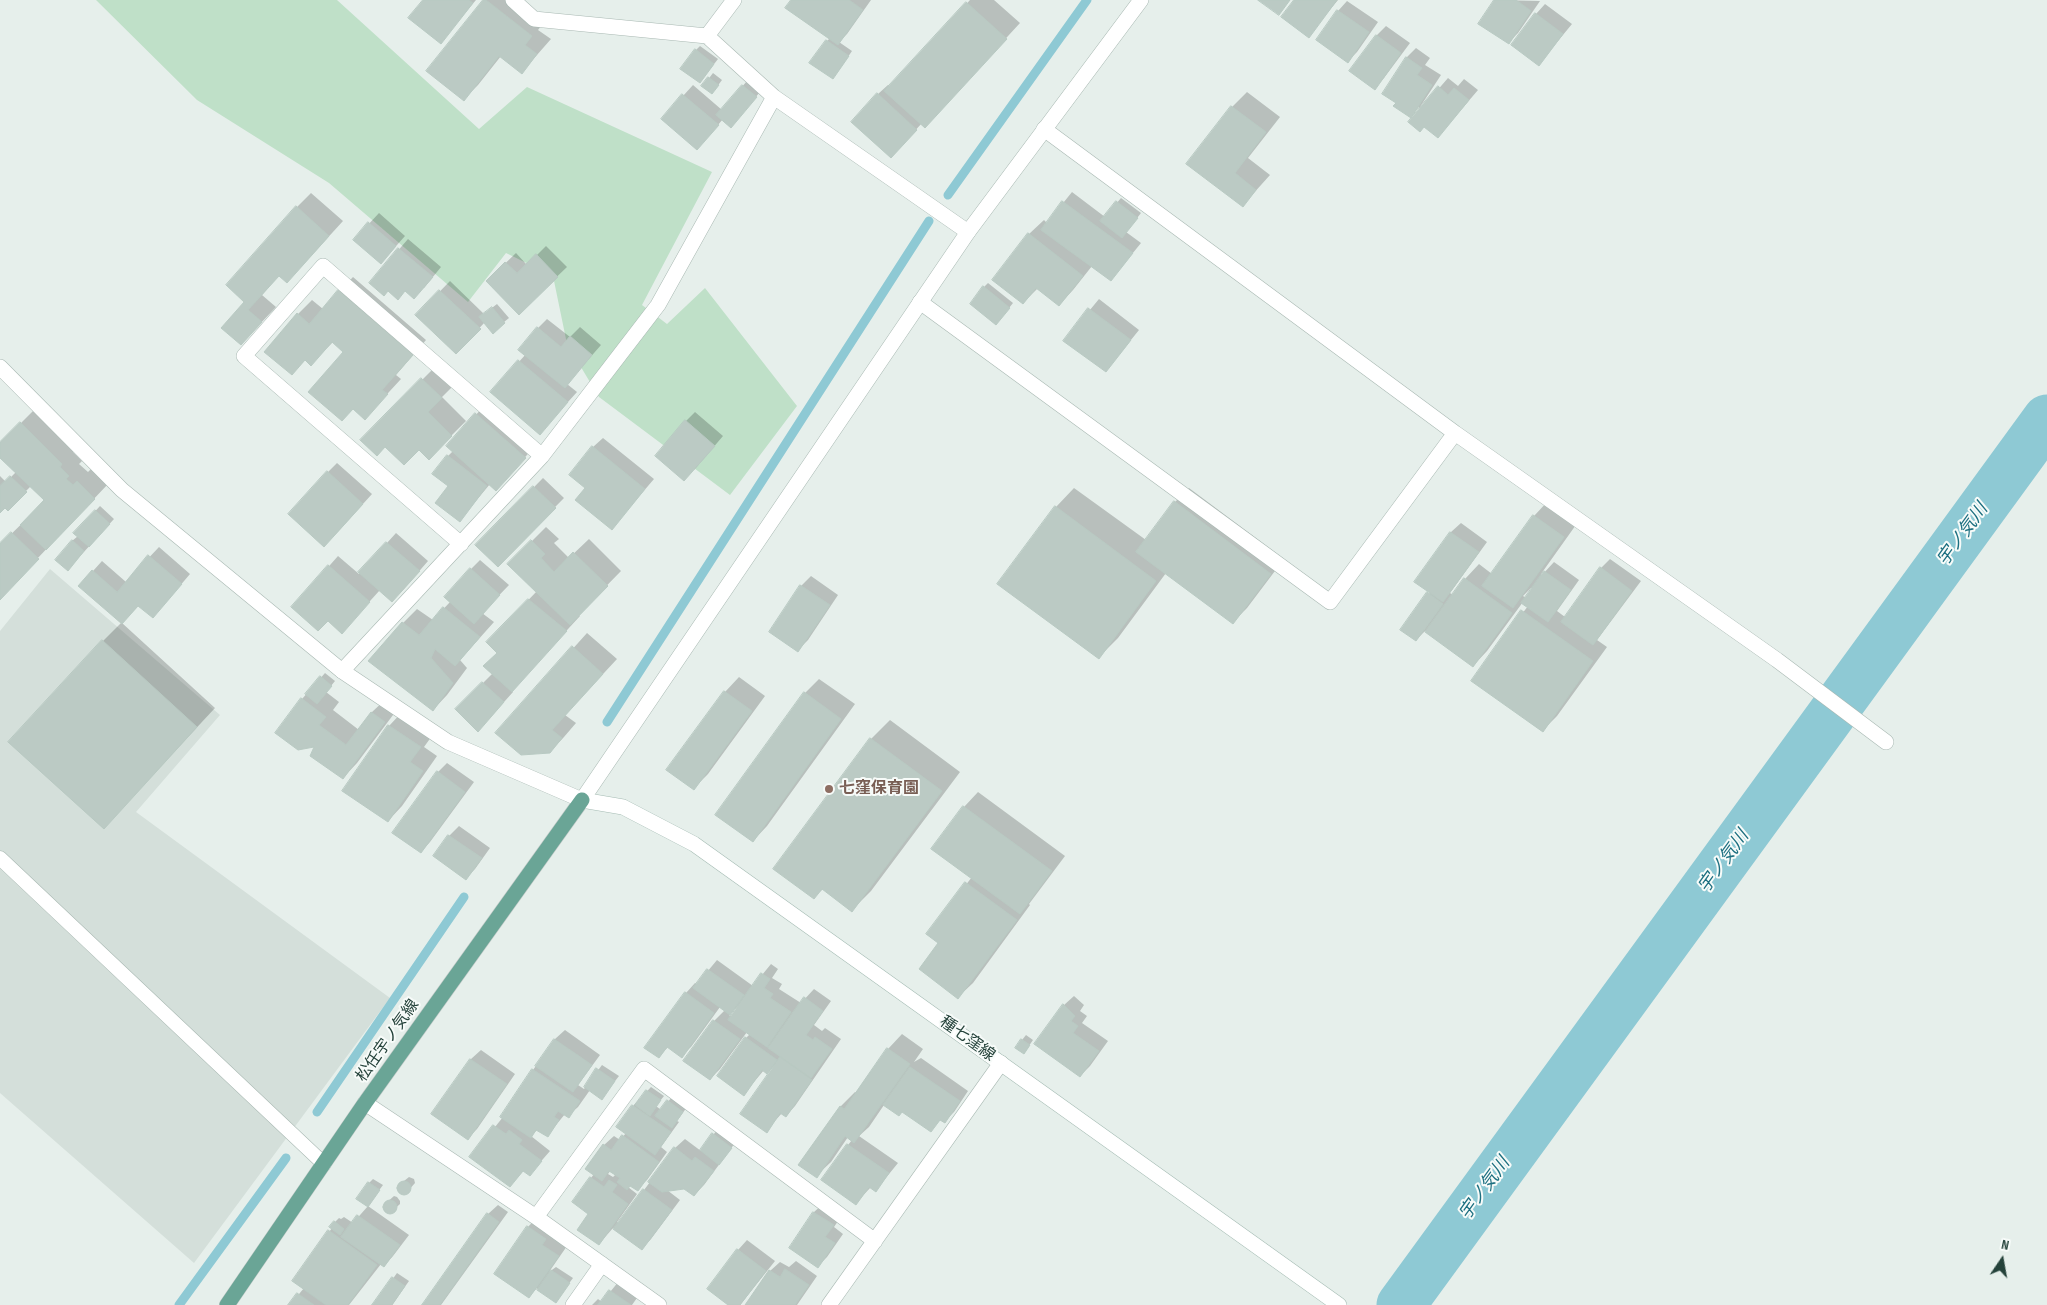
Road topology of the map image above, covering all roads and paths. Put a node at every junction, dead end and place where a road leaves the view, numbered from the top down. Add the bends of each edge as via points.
1 (513, 0) edge
2 (734, 0) edge
3 (1141, 0) edge
4 (707, 36) junction
5 (774, 97) junction
6 (1044, 129) junction
7 (968, 232) junction
8 (920, 302) junction
9 (0, 367) edge
10 (1455, 434) junction
11 (542, 456) junction
12 (461, 544) junction
13 (342, 671) junction
14 (1886, 742) dead end
15 (582, 800) junction
16 (0, 858) edge
17 (1001, 1063) junction
18 (365, 1103) junction
19 (324, 1164) junction
20 (536, 1217) junction
21 (875, 1241) junction
22 (602, 1264) junction
23 (1338, 1304) edge
24 (227, 1305) edge
25 (573, 1305) edge
26 (660, 1305) edge
27 (829, 1305) edge

1 - 4 street via 534,19
2 - 4 street
3 - 6 street
4 - 5 street
5 - 7 street
5 - 11 street via 658,305
6 - 7 street
6 - 10 street
7 - 8 street
8 - 10 street via 1330,602
8 - 15 street
9 - 13 street, 種七窪線 via 122,490
10 - 14 street via 1776,660
11 - 12 street
11 - 12 street via 323,266 244,356
12 - 13 street
13 - 15 street, 種七窪線 via 448,742
15 - 17 street, 種七窪線 via 622,806 694,844
15 - 18 main road, 松任宇ノ気線
16 - 19 lane
17 - 21 street
17 - 23 street, 種七窪線
18 - 19 main road, 松任宇ノ気線
18 - 20 street
19 - 24 main road, 松任宇ノ気線
20 - 21 street via 644,1069
20 - 22 street
21 - 27 street
22 - 25 street
22 - 26 street

